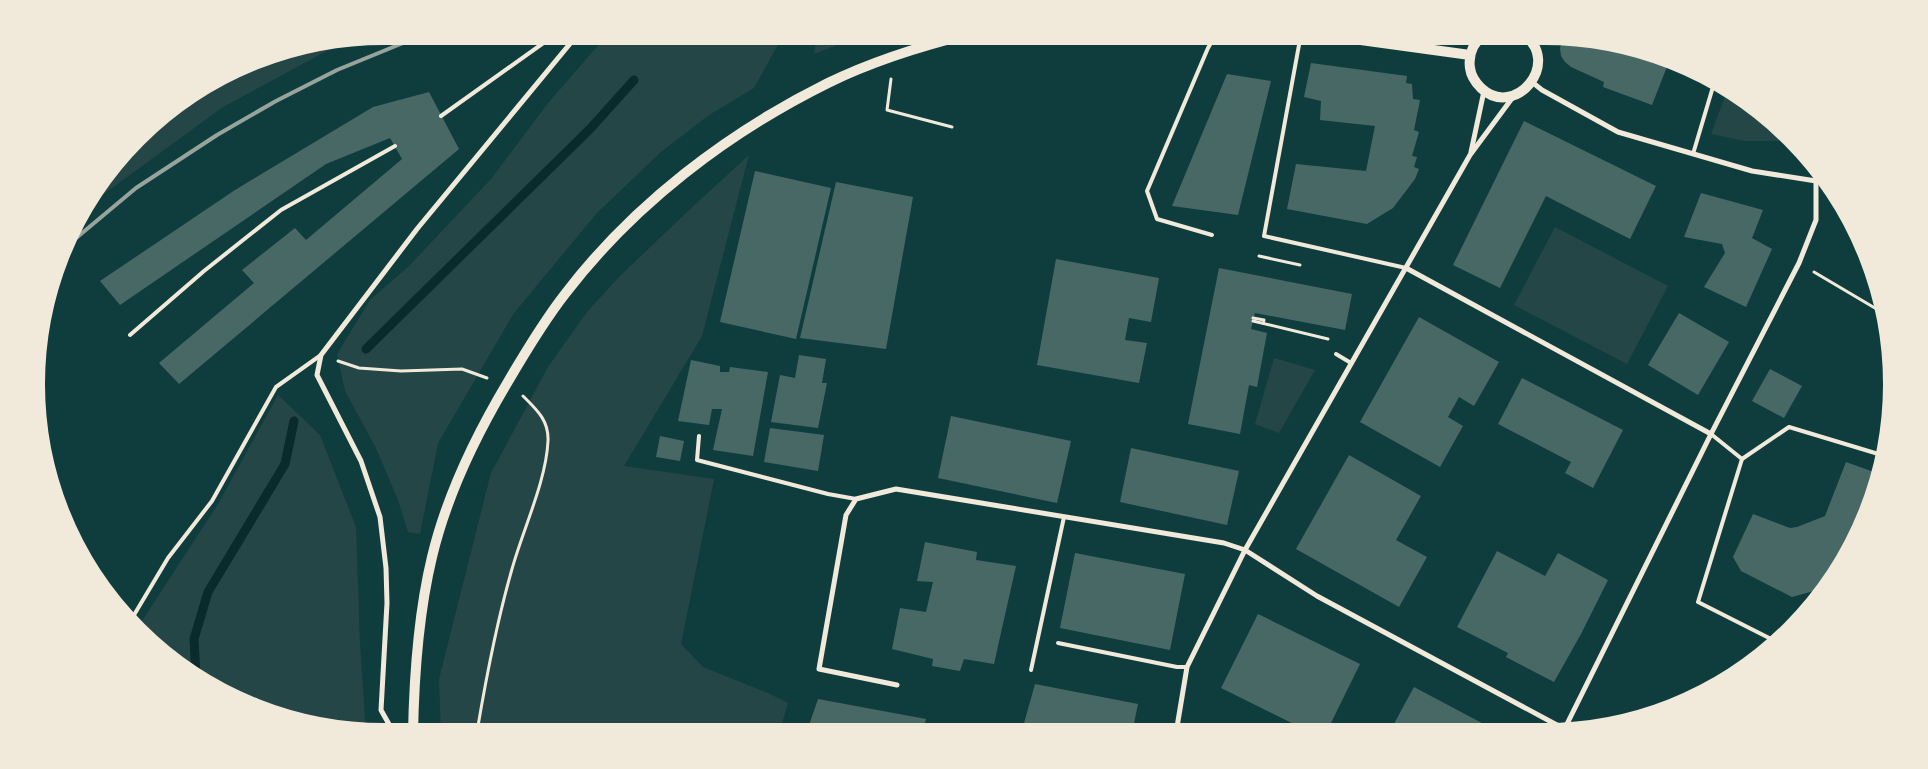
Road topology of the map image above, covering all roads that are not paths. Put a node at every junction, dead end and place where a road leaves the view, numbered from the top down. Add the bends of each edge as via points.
1 (545, 42) edge
2 (571, 42) edge
3 (939, 42) edge
4 (1211, 42) edge
5 (1300, 42) edge
6 (1375, 42) edge
7 (1475, 42) edge
8 (1531, 42) edge
9 (1534, 42) edge
10 (1534, 45) junction
11 (1470, 55) junction
12 (1532, 82) junction
13 (1713, 87) edge
14 (1484, 91) junction
15 (1513, 96) junction
16 (441, 116) dead end
17 (395, 146) dead end
18 (1693, 154) junction
19 (1470, 155) junction
20 (1816, 181) joint
21 (1212, 235) dead end
22 (1406, 268) junction
23 (130, 335) dead end
24 (1336, 354) dead end
25 (321, 355) junction
26 (1351, 363) junction
27 (1711, 434) junction
28 (699, 436) dead end
29 (1878, 454) edge
30 (1742, 459) junction
31 (856, 500) junction
32 (1064, 517) junction
33 (1245, 550) junction
34 (133, 616) edge
35 (1772, 639) edge
36 (1058, 643) dead end
37 (1187, 667) junction
38 (1031, 670) dead end
39 (897, 684) dead end
40 (389, 726) edge
41 (412, 726) edge
42 (1177, 726) edge
43 (1558, 726) edge
44 (1570, 726) edge

1 - 16 lane
2 - 25 street via 417,229
3 - 41 main road via 829,83 776,111 725,144 673,183 614,237 564,294 484,422 453,490 432,557 421,617
4 - 21 lane via 1147,191 1157,219
5 - 22 lane via 1264,236
6 - 11 main road
7 - 11 main road
8 - 10 main road
9 - 10 main road
10 - 12 main road via 1538,66
11 - 14 main road via 1471,74
12 - 15 main road
12 - 18 street via 1618,132
13 - 18 lane
14 - 15 main road via 1496,96
14 - 19 street
15 - 19 street
17 - 23 lane via 281,210
18 - 20 street via 1752,171
19 - 22 street
20 - 27 street via 1816,220 1798,263
22 - 26 street
22 - 27 street
24 - 26 lane
25 - 34 lane via 276,387 212,501 168,558
25 - 40 street via 317,376 360,461 380,517 387,603 381,710
26 - 33 street
27 - 30 lane
27 - 44 street
28 - 31 lane via 697,460
29 - 30 lane via 1789,427
30 - 35 lane via 1698,602
31 - 32 street via 896,489
31 - 39 street via 846,515 819,669
32 - 33 street via 1224,543
32 - 38 lane
33 - 37 street
33 - 43 street via 1317,596
36 - 37 lane
37 - 42 street

